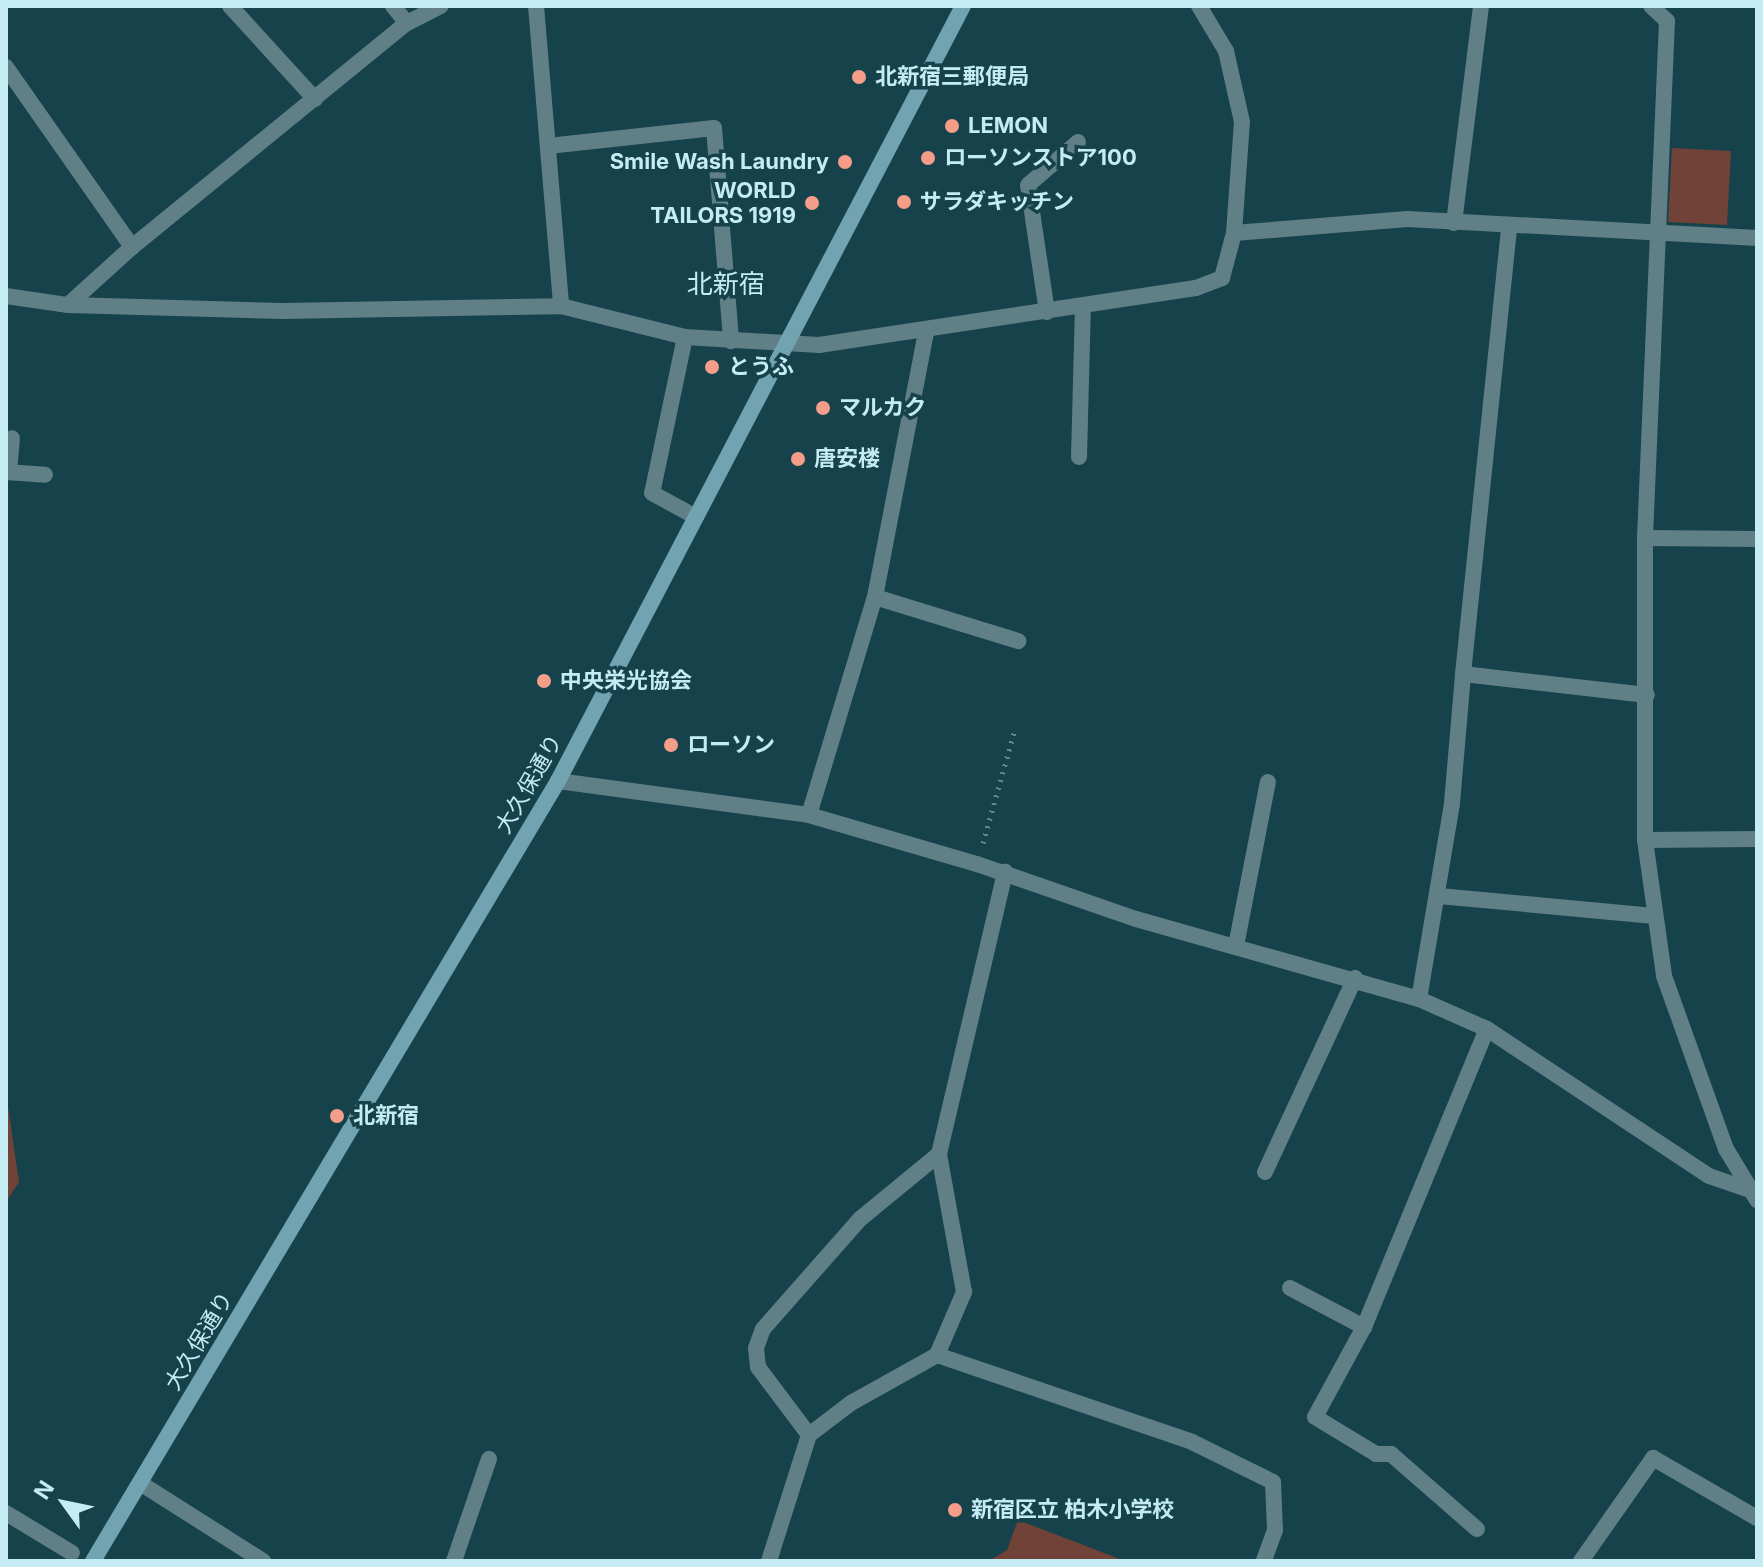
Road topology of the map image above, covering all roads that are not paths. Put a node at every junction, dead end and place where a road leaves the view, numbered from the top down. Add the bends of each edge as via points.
1 (230, 6) edge
2 (393, 6) edge
3 (441, 6) edge
4 (536, 6) edge
5 (963, 6) edge
6 (1199, 6) edge
7 (1481, 6) edge
8 (1651, 6) edge
9 (407, 23) junction
10 (6, 67) edge
11 (315, 99) junction
12 (1078, 142) dead end
13 (548, 146) junction
14 (1454, 223) junction
15 (1509, 228) junction
16 (1234, 233) junction
17 (1657, 235) junction
18 (1757, 238) edge
19 (132, 247) junction
20 (6, 296) edge
21 (68, 305) junction
22 (561, 306) junction
23 (1083, 307) junction
24 (1047, 312) junction
25 (926, 332) junction
26 (685, 337) junction
27 (731, 341) junction
28 (788, 342) junction
29 (12, 438) dead end
30 (1079, 457) dead end
31 (8, 472) edge
32 (45, 475) dead end
33 (696, 517) junction
34 (1645, 538) junction
35 (1757, 539) edge
36 (875, 597) junction
37 (1018, 641) dead end
38 (1463, 674) junction
39 (1647, 695) junction
40 (558, 781) junction
41 (1268, 782) dead end
42 (809, 815) junction
43 (1757, 839) edge
44 (1645, 840) junction
45 (1005, 872) junction
46 (1439, 896) junction
47 (1654, 916) junction
48 (1236, 946) junction
49 (1355, 978) junction
50 (1419, 999) junction
51 (1487, 1029) junction
52 (939, 1154) junction
53 (1265, 1172) dead end
54 (1752, 1194) edge
55 (1290, 1288) dead end
56 (1364, 1327) junction
57 (937, 1355) junction
58 (809, 1435) junction
59 (489, 1459) dead end
60 (140, 1483) junction
61 (6, 1513) edge
62 (1757, 1518) edge
63 (1477, 1529) dead end
64 (72, 1553) dead end
65 (257, 1560) edge
66 (93, 1561) edge
67 (454, 1561) edge
68 (769, 1561) edge
69 (1264, 1561) edge
70 (1581, 1561) edge

1 - 11 street
2 - 9 street
3 - 9 street
4 - 13 street
5 - 28 main road, 大久保通り
6 - 16 street via 1226,51 1242,122
7 - 14 street
8 - 17 street via 1667,21
9 - 11 street
10 - 19 street
11 - 19 street
12 - 24 street via 1028,185
13 - 22 street
13 - 27 street via 714,128
14 - 15 street
14 - 16 street via 1347,220
15 - 17 street
15 - 38 street
16 - 23 street via 1222,278 1196,288
17 - 18 street
17 - 34 street
19 - 21 street
20 - 21 street
21 - 22 street via 282,311
22 - 26 street
23 - 24 street
23 - 30 street
24 - 25 street
25 - 28 street via 819,345
25 - 36 street
26 - 27 street
26 - 33 street via 652,493
27 - 28 street
28 - 33 main road, 大久保通り
29 - 31 street
31 - 32 street
33 - 40 main road, 大久保通り
34 - 35 street
34 - 39 street
36 - 37 street
36 - 42 street
38 - 39 street
38 - 46 street
39 - 44 street
40 - 42 street
40 - 60 main road, 大久保通り
41 - 48 street
42 - 45 street
43 - 44 street
44 - 47 street
45 - 48 street via 1136,919
45 - 52 street
46 - 47 street
46 - 50 street
47 - 54 street via 1674,1005 1720,1135
48 - 49 street
49 - 50 street
49 - 53 street
50 - 51 street
51 - 54 street via 1709,1176
51 - 56 street
52 - 57 street via 964,1292
52 - 58 street via 860,1219 763,1329 756,1348 758,1367
55 - 56 street
56 - 63 street via 1315,1417 1376,1454 1391,1454
57 - 58 street via 851,1403
57 - 69 street via 1192,1442 1273,1482 1275,1530
58 - 68 street
59 - 67 street
60 - 65 street
60 - 66 main road, 大久保通り
61 - 64 street
62 - 70 street via 1653,1458

